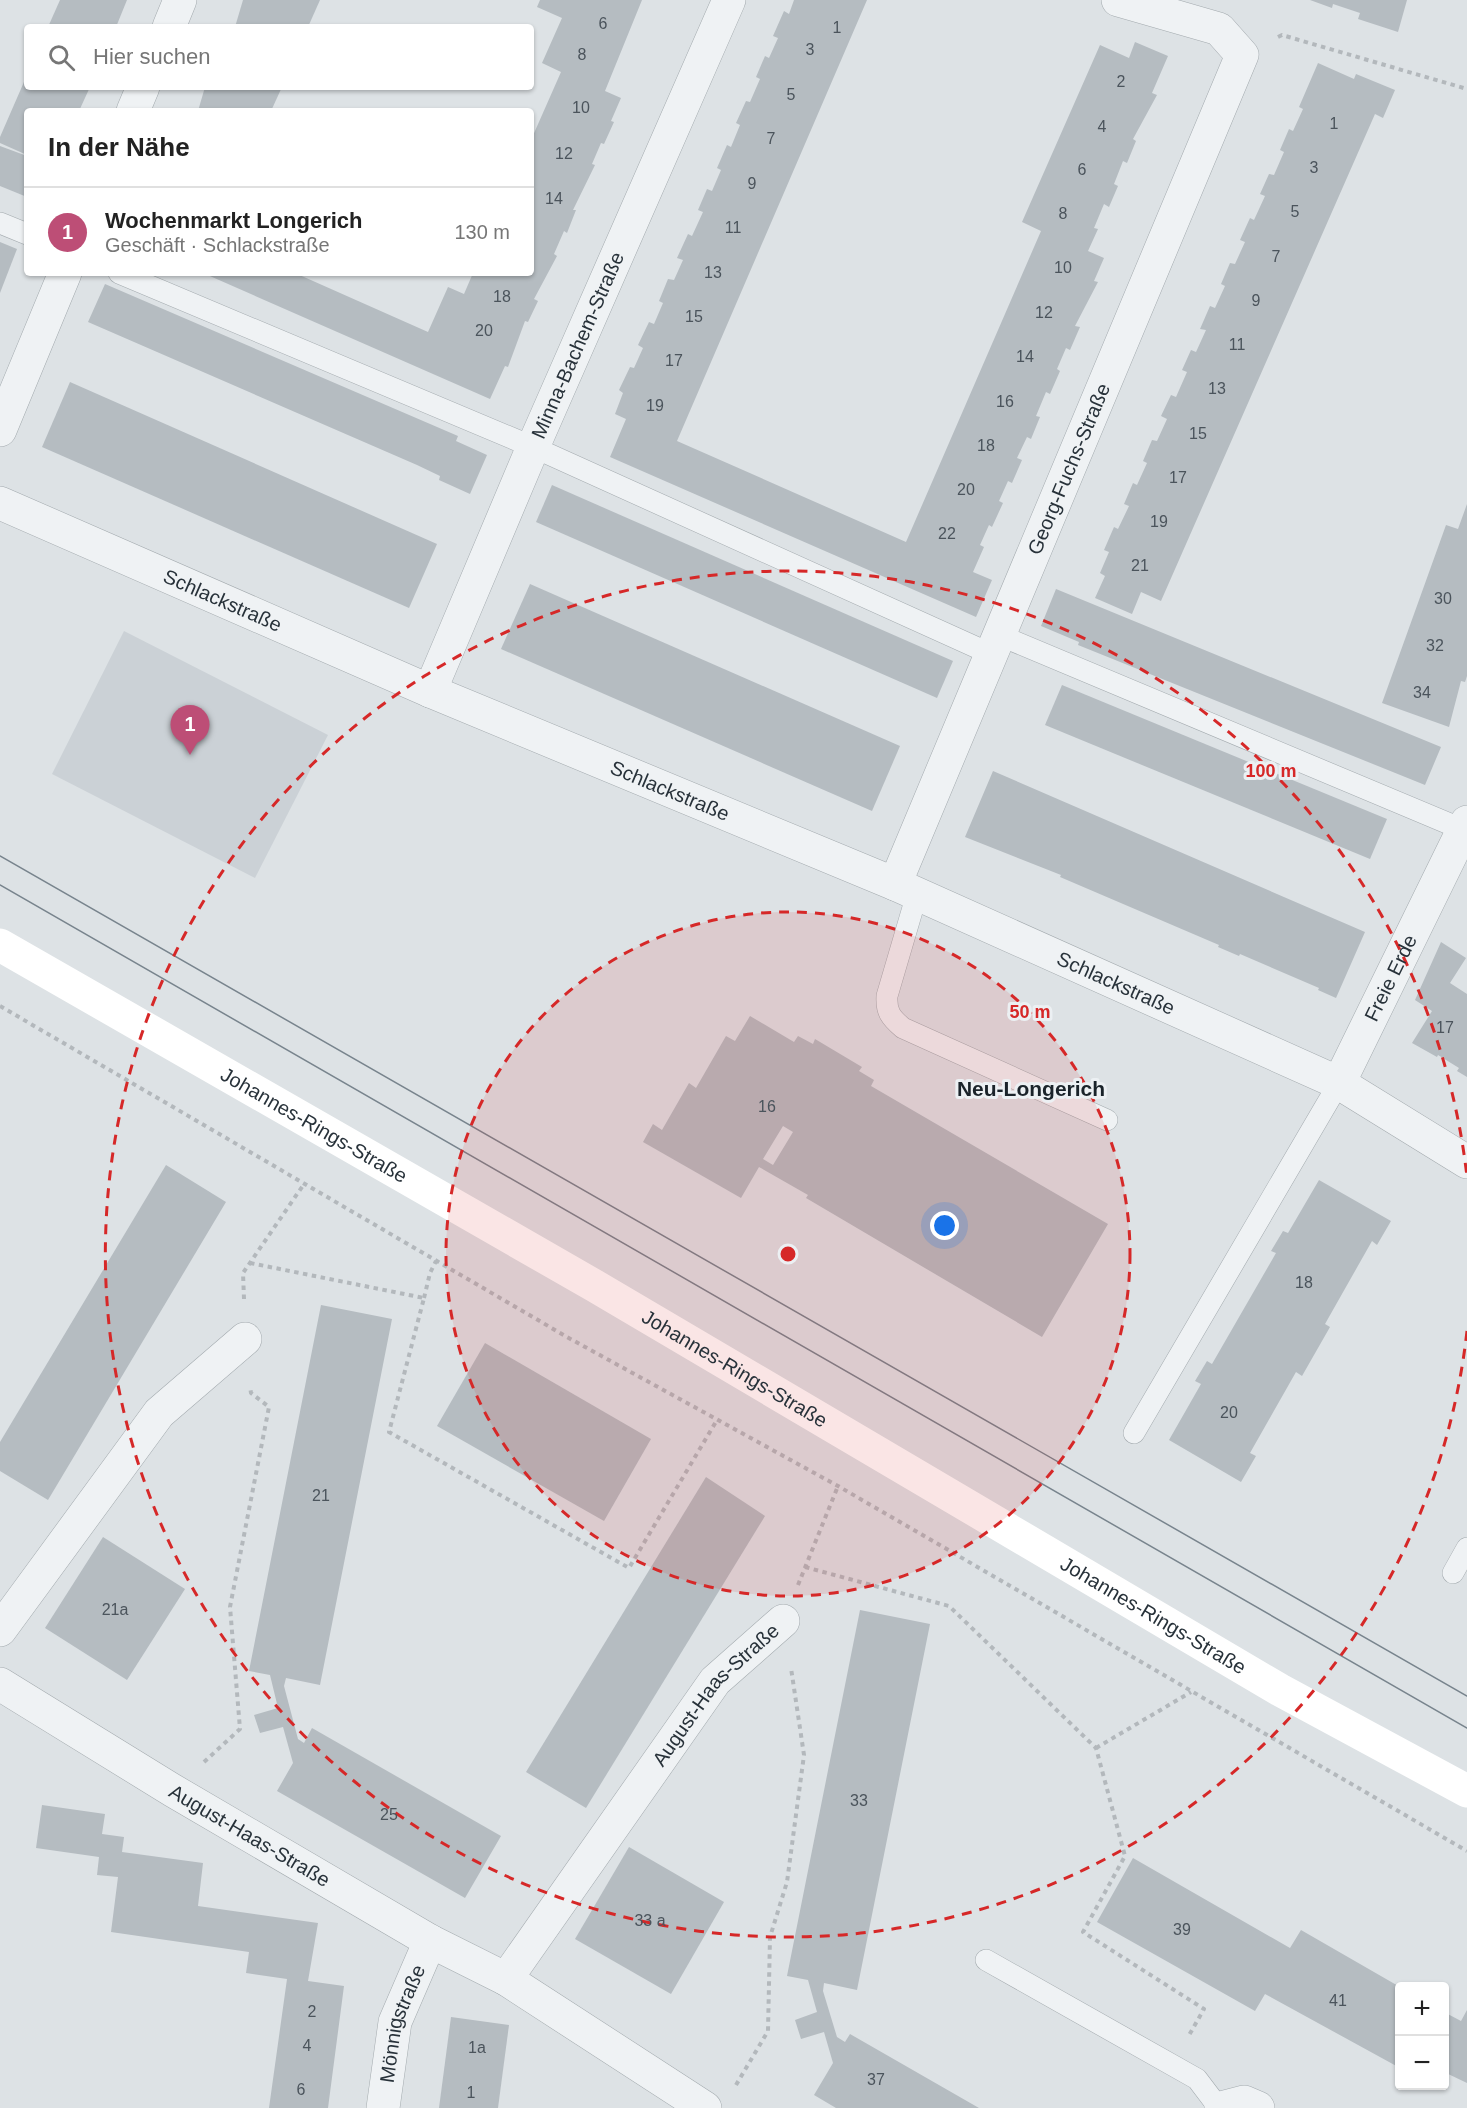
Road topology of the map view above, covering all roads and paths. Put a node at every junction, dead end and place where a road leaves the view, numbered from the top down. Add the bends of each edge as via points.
1 (180, 0) edge
2 (729, 0) edge
3 (1118, 0) edge
4 (170, 24) edge
5 (1242, 55) junction
6 (1467, 89) edge
7 (142, 90) edge
8 (134, 108) edge
9 (0, 223) edge
10 (24, 233) edge
11 (64, 276) edge
12 (126, 276) edge
13 (0, 430) edge
14 (533, 447) junction
15 (0, 503) edge
16 (995, 645) junction
17 (430, 691) junction
18 (1466, 826) edge
19 (1456, 878) edge
20 (906, 889) junction
21 (0, 945) edge
22 (0, 1006) edge
23 (1339, 1083) junction
24 (1107, 1120) dead end
25 (1467, 1162) edge
26 (304, 1184) junction
27 (436, 1261) junction
28 (250, 1263) junction
29 (424, 1298) junction
30 (245, 1339) junction
31 (717, 1420) junction
32 (1134, 1433) dead end
33 (838, 1486) junction
34 (1467, 1548) edge
35 (805, 1568) junction
36 (1453, 1573) dead end
37 (783, 1621) junction
38 (0, 1630) edge
39 (0, 1684) edge
40 (1191, 1692) junction
41 (1096, 1748) junction
42 (172, 1790) junction
43 (1467, 1791) edge
44 (1467, 1850) edge
45 (430, 1941) junction
46 (986, 1960) dead end
47 (506, 1979) junction
48 (1172, 2065) junction
49 (734, 2090) dead end
50 (383, 2108) edge
51 (705, 2108) edge
52 (1220, 2108) edge
53 (1258, 2108) edge

1 - 4 street
2 - 14 street, Minna-Bachem-Straße
3 - 5 street via 1219,29
5 - 6 path via 1282,35
5 - 16 street, Georg-Fuchs-Straße
7 - 8 street
9 - 10 lane
11 - 13 street
12 - 14 lane
14 - 16 lane
14 - 17 street, Minna-Bachem-Straße
15 - 17 street, Schlackstraße
16 - 18 lane
16 - 20 street, Georg-Fuchs-Straße
17 - 20 street, Schlackstraße
18 - 19 street, Freie Erde
19 - 23 street, Freie Erde
20 - 23 street, Schlackstraße
20 - 24 lane via 887,996 886,1009 892,1018 903,1028
21 - 43 street, Johannes-Rings-Straße via 595,1286 1280,1690
22 - 26 path
23 - 25 street, Schlackstraße
23 - 32 lane
26 - 27 path
26 - 28 path
27 - 29 path
27 - 31 path
28 - 29 path
28 - 30 path via 243,1274
29 - 31 path via 388,1432 628,1568
30 - 38 street via 159,1413
30 - 42 path via 251,1393 269,1407 230,1607 240,1729
31 - 33 path
33 - 35 path
33 - 40 path
34 - 36 lane
35 - 37 path
35 - 41 path via 950,1606
37 - 47 street, August-Haas-Straße via 715,1681
37 - 49 path via 804,1755 787,1882 770,1937 768,2031
39 - 42 street, August-Haas-Straße
40 - 41 path
40 - 44 path
41 - 48 path via 1125,1856 1083,1932 1204,2009
42 - 45 street, August-Haas-Straße
45 - 47 street, August-Haas-Straße
45 - 50 street, Mönnigstraße via 395,2022
46 - 48 lane
47 - 51 street, August-Haas-Straße
48 - 52 lane via 1197,2079
52 - 53 street via 1244,2102

